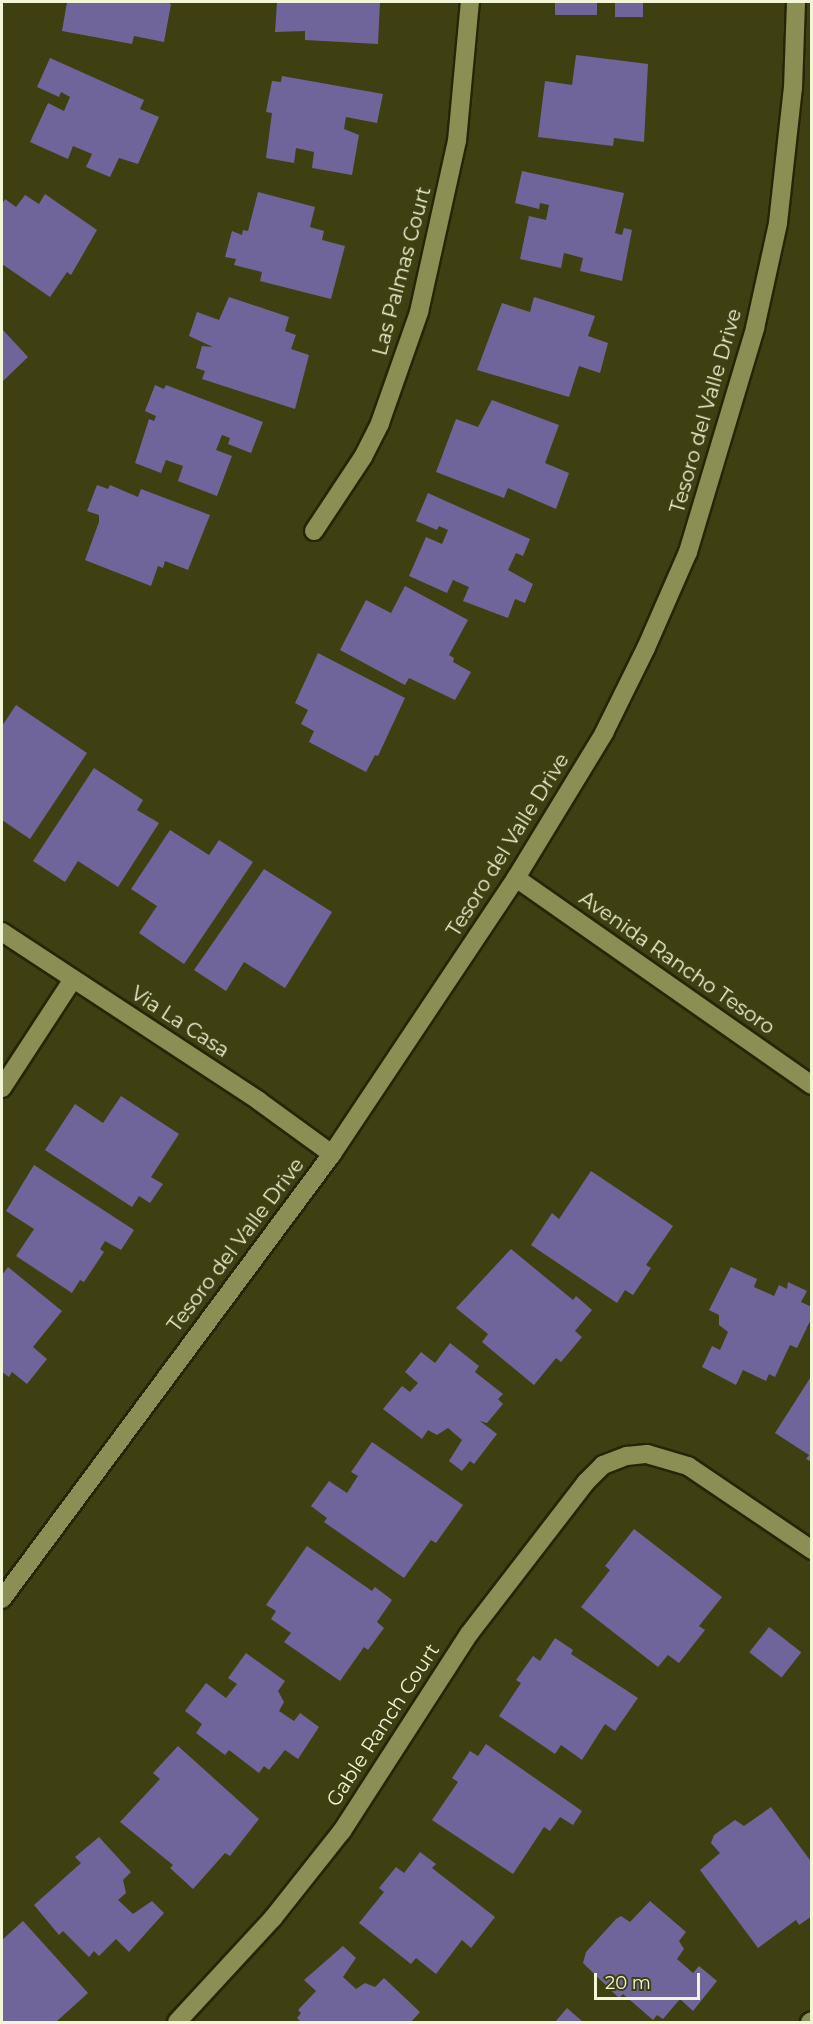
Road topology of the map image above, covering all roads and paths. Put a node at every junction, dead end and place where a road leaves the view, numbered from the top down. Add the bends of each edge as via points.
1 (470, 2) edge
2 (796, 2) edge
3 (314, 531) dead end
4 (516, 878) junction
5 (2, 932) edge
6 (73, 978) junction
7 (812, 1085) edge
8 (2, 1088) edge
9 (332, 1154) junction
10 (812, 1550) edge
11 (2, 1599) edge
12 (177, 2022) edge

1 - 3 street, Las Palmas Court via 457,141 419,312 380,423 363,457
2 - 4 street, Tesoro del Valle Drive via 793,88 778,224 755,328 688,552 604,733
4 - 7 street, Avenida Rancho Tesoro
4 - 9 street, Tesoro del Valle Drive
5 - 6 street, Via La Casa
6 - 8 street
6 - 9 street, Via La Casa
9 - 11 street, Tesoro del Valle Drive
10 - 12 street, Gable Ranch Court via 696,1470 668,1458 627,1456 603,1466 586,1482 469,1634 342,1831 273,1918

